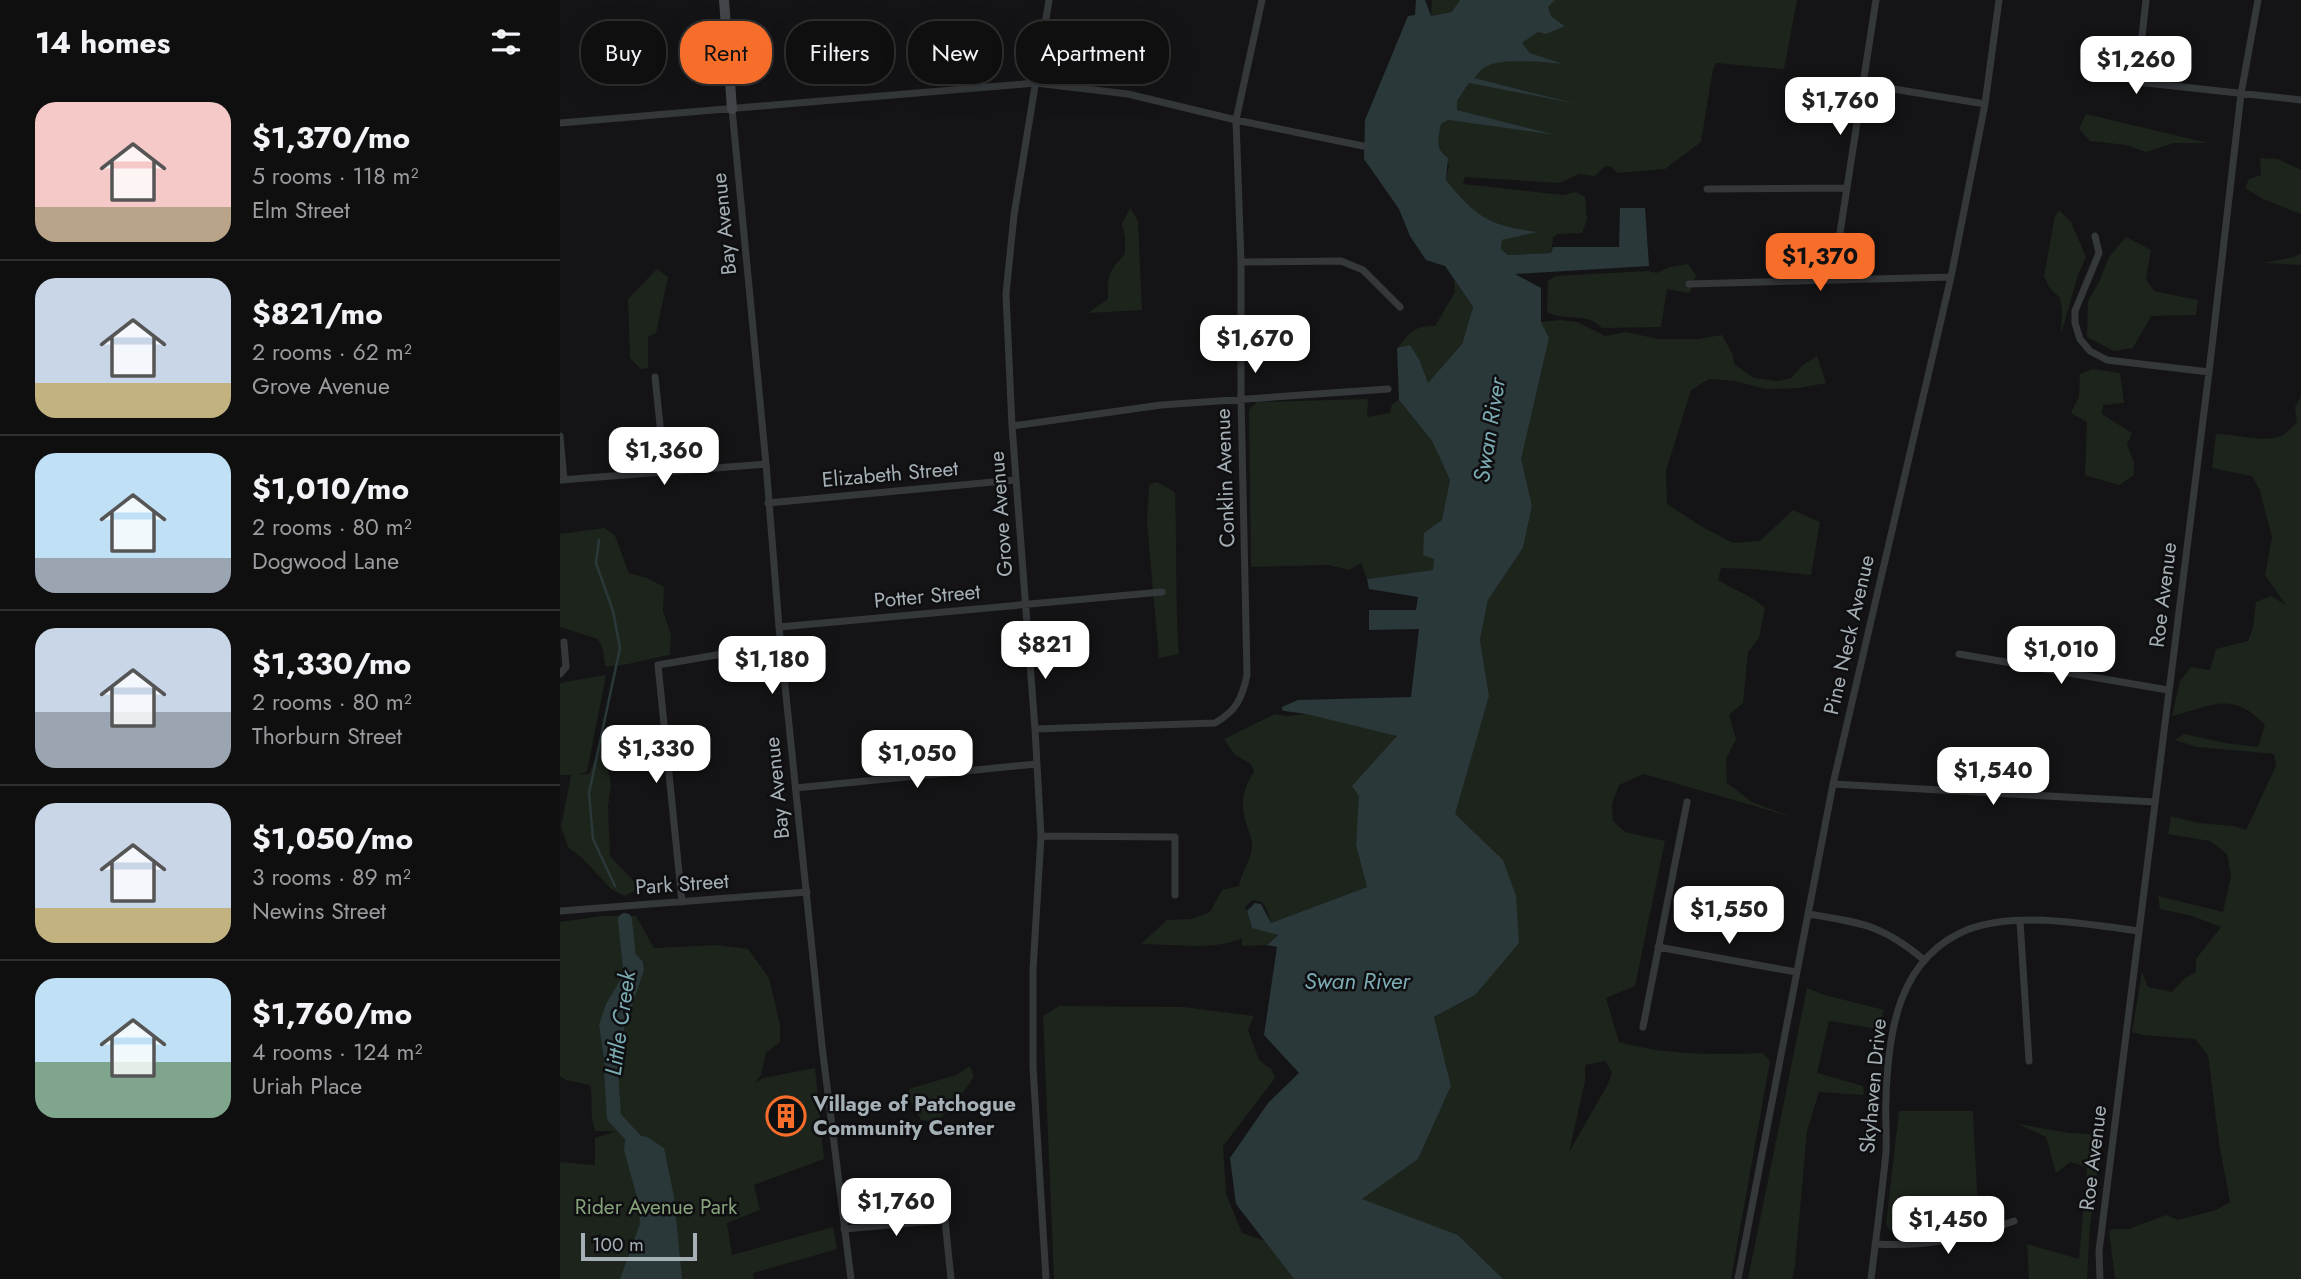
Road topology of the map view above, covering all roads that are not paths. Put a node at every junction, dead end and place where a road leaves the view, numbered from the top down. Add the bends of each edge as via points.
1 (724, 0) edge
2 (1049, 0) edge
3 (1262, 0) edge
4 (1876, 0) edge
5 (1999, 0) edge
6 (2146, 0) edge
7 (2258, 0) edge
8 (1046, 21) edge
9 (1024, 84) edge
10 (1036, 84) edge
11 (1044, 84) edge
12 (1863, 85) junction
13 (2241, 94) junction
14 (2301, 100) edge
15 (1985, 104) junction
16 (732, 109) junction
17 (1236, 120) junction
18 (560, 123) edge
19 (1363, 146) dead end
20 (1845, 188) junction
21 (1707, 189) dead end
22 (2095, 236) dead end
23 (1241, 262) junction
24 (1951, 277) junction
25 (1833, 278) junction
26 (1689, 284) dead end
27 (1400, 307) dead end
28 (2209, 372) junction
29 (655, 377) dead end
30 (1388, 389) dead end
31 (1241, 398) junction
32 (1012, 426) junction
33 (560, 436) edge
34 (766, 464) junction
35 (665, 473) junction
36 (562, 480) edge
37 (1016, 480) junction
38 (768, 503) junction
39 (1162, 592) dead end
40 (1025, 604) junction
41 (779, 627) junction
42 (564, 642) dead end
43 (781, 644) junction
44 (1958, 654) dead end
45 (560, 674) edge
46 (2168, 690) junction
47 (1035, 729) junction
48 (1036, 764) junction
49 (1833, 784) junction
50 (796, 788) junction
51 (1687, 802) dead end
52 (2155, 802) junction
53 (1041, 836) junction
54 (807, 892) junction
55 (1175, 895) dead end
56 (682, 902) junction
57 (560, 911) edge
58 (1809, 914) junction
59 (2020, 921) junction
60 (2138, 931) junction
61 (1658, 947) junction
62 (1923, 959) junction
63 (1796, 972) junction
64 (1643, 1027) dead end
65 (2029, 1061) dead end
66 (2014, 1221) dead end
67 (844, 1229) junction
68 (1875, 1244) junction
69 (851, 1279) edge
70 (951, 1279) edge
71 (1046, 1279) edge
72 (1738, 1279) edge
73 (1871, 1279) edge
74 (2100, 1279) edge

1 - 16 street, Bay Avenue
2 - 8 street, Grove Avenue
3 - 17 street, Conklin Avenue
4 - 12 street
5 - 15 street, Pine Neck Avenue
6 - 13 street via 2137,82
7 - 13 street, Roe Avenue
9 - 16 street
10 - 32 street, Grove Avenue via 1008,261
11 - 17 street via 1128,94
12 - 15 street
12 - 20 street
13 - 14 street
13 - 28 street, Roe Avenue
15 - 24 street, Pine Neck Avenue
16 - 18 street
16 - 34 street, Bay Avenue
17 - 19 street
17 - 23 street, Conklin Avenue
20 - 21 street
20 - 25 street
22 - 28 street via 2098,253 2075,311 2080,339 2090,351 2107,360
23 - 27 street via 1341,261 1363,270
23 - 31 street, Conklin Avenue
24 - 25 street
24 - 49 street, Pine Neck Avenue
25 - 26 street
28 - 46 street, Roe Avenue
29 - 35 street
30 - 31 street
31 - 32 street
31 - 47 street, Conklin Avenue via 1247,676 1235,709 1215,723
32 - 37 street, Grove Avenue
33 - 36 street
34 - 35 street
34 - 38 street, Bay Avenue
35 - 36 street
37 - 38 street, Elizabeth Street
37 - 40 street, Grove Avenue
38 - 41 street, Bay Avenue
39 - 40 street, Potter Street
40 - 41 street, Potter Street
40 - 47 street, Grove Avenue
41 - 43 street, Bay Avenue
42 - 45 street via 566,667
43 - 50 street, Bay Avenue
43 - 56 street via 658,665
44 - 46 street
46 - 52 street, Roe Avenue
47 - 48 street, Grove Avenue
48 - 50 street
48 - 53 street, Grove Avenue
49 - 52 street
49 - 58 street, Pine Neck Avenue
50 - 54 street, Bay Avenue
51 - 61 street
52 - 60 street, Roe Avenue
53 - 55 street via 1175,837
53 - 71 street, Grove Avenue via 1033,1067
54 - 56 street, Park Street
54 - 67 street, Bay Avenue
56 - 57 street, Park Street
58 - 62 street via 1876,928
58 - 63 street, Pine Neck Avenue
59 - 60 street, Skyhaven Drive
59 - 62 street, Skyhaven Drive via 1970,929
59 - 65 street
60 - 74 street, Roe Avenue via 2099,1251
61 - 63 street
61 - 64 street
62 - 68 street, Skyhaven Drive via 1894,1021
63 - 72 street, Pine Neck Avenue
66 - 68 street via 1952,1241
67 - 69 street, Bay Avenue
67 - 70 street via 945,1220
68 - 73 street, Skyhaven Drive

